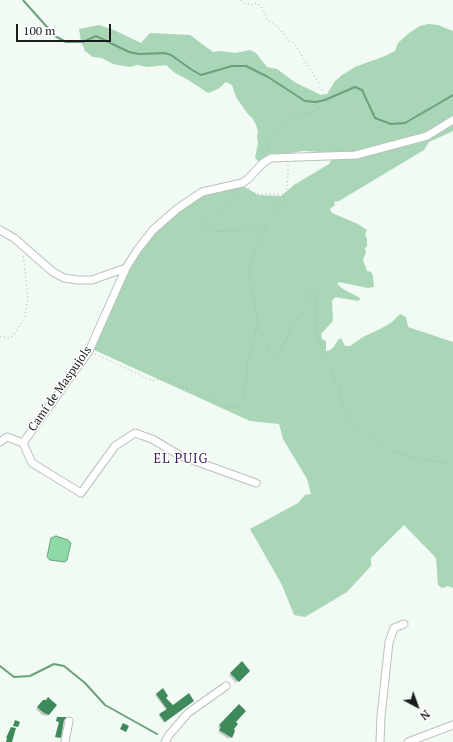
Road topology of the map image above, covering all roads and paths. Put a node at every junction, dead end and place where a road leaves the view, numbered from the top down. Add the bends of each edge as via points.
1 (241, 0) edge
2 (453, 120) edge
3 (287, 156) junction
4 (267, 161) junction
5 (248, 188) dead end
6 (238, 190) dead end
7 (285, 194) junction
8 (266, 228) junction
9 (0, 230) edge
10 (20, 244) junction
11 (126, 268) junction
12 (257, 316) junction
13 (0, 336) edge
14 (89, 351) junction
15 (0, 442) edge
16 (24, 443) junction
17 (453, 464) edge
18 (256, 483) dead end
19 (404, 624) dead end
20 (226, 686) dead end
21 (70, 721) dead end
22 (453, 725) edge
23 (65, 742) edge
24 (165, 742) edge
25 (380, 742) edge
26 (408, 742) edge

1 - 4 path via 244,3 256,3 261,6 268,20 294,43 318,82 325,100 316,110 282,123 267,150
2 - 3 street via 427,136 356,155
3 - 4 street
3 - 7 path via 288,177
4 - 11 street, Camí de Maspujols via 242,183 202,192 177,209 153,230
5 - 7 path via 253,193
6 - 8 path via 201,226 205,232 235,231 256,226
7 - 8 path
8 - 12 path via 250,264 250,280
9 - 10 street
10 - 11 street via 64,278 92,280
10 - 13 path via 28,296 25,317 13,336
11 - 14 street, Camí de Maspujols
12 - 14 path via 244,399 238,406 228,408 163,378 152,381
12 - 17 path via 264,342 275,358 298,319 309,292 313,289 316,293 317,336 335,382 340,387 344,410 357,427 390,450
14 - 16 street, Camí de Maspujols
15 - 16 street, Camí de Maspujols via 7,437
16 - 18 street via 32,462 82,493 115,446 134,433 181,456
19 - 25 street via 394,628 389,642
20 - 24 street via 188,713
21 - 23 street
22 - 26 street

